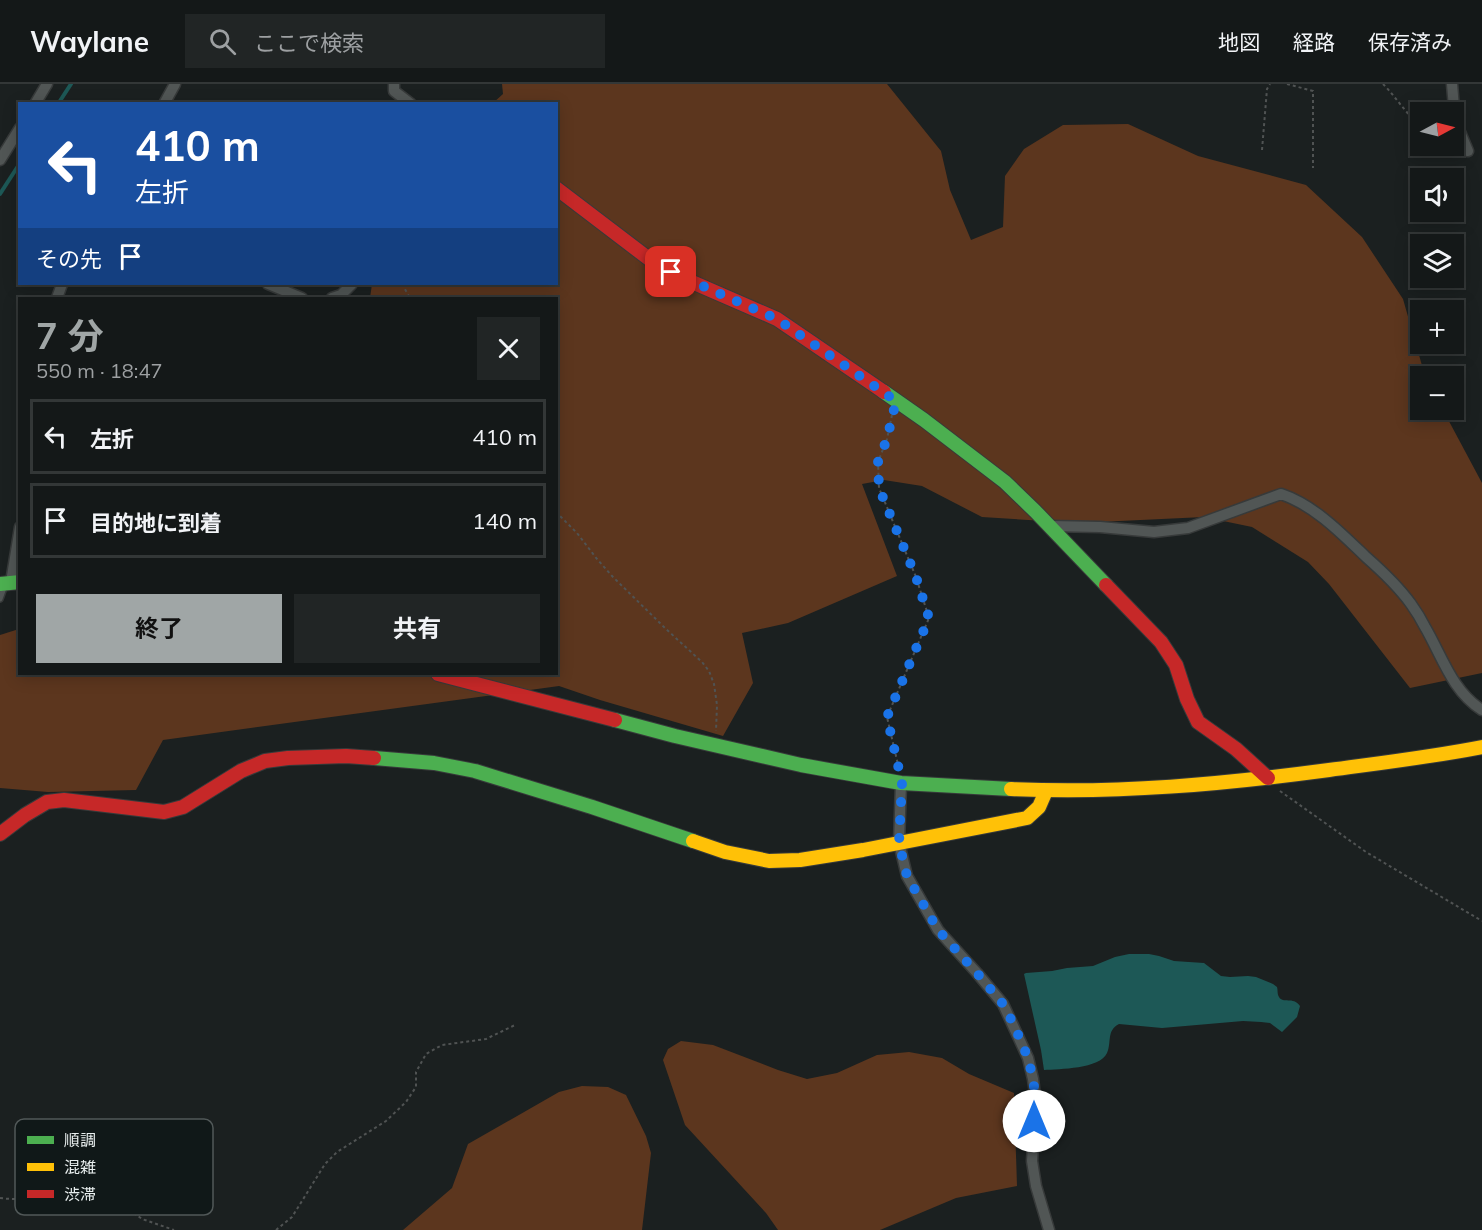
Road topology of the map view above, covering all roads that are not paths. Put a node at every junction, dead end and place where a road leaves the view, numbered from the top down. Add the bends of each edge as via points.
1 (47, 84) edge
2 (175, 84) edge
3 (394, 84) edge
4 (1452, 84) edge
5 (36, 102) edge
6 (165, 102) edge
7 (408, 102) edge
8 (18, 131) edge
9 (1468, 150) dead end
10 (0, 160) edge
11 (558, 190) edge
12 (270, 285) edge
13 (351, 285) edge
14 (300, 297) edge
15 (335, 297) edge
16 (1050, 526) junction
17 (18, 537) edge
18 (9, 583) edge
19 (0, 599) edge
20 (442, 675) edge
21 (1482, 710) edge
22 (1482, 747) edge
23 (1268, 778) junction
24 (902, 783) junction
25 (1046, 791) junction
26 (0, 834) edge
27 (899, 843) junction
28 (1049, 1230) edge

1 - 5 street
2 - 6 street
3 - 7 street via 394,91
4 - 9 street via 1455,120
8 - 10 street
11 - 16 street via 657,265 777,319 924,420 1005,482
12 - 14 street
13 - 15 street
16 - 21 street via 1154,532 1188,528 1281,494 1290,497 1314,511 1386,575 1410,603 1462,693
16 - 23 street via 1161,642 1176,665 1198,722
17 - 18 street
18 - 19 lane
20 - 24 street via 715,746
22 - 23 street
23 - 25 street via 1163,788
24 - 25 street
24 - 27 street
25 - 27 street via 1039,807 1027,818
26 - 27 street via 47,802 64,800 165,812 183,807 241,771 265,761 346,756 434,763 475,771 725,852 769,861 800,860
27 - 28 street via 907,876 938,930 1003,1004 1028,1058 1036,1102 1032,1161

